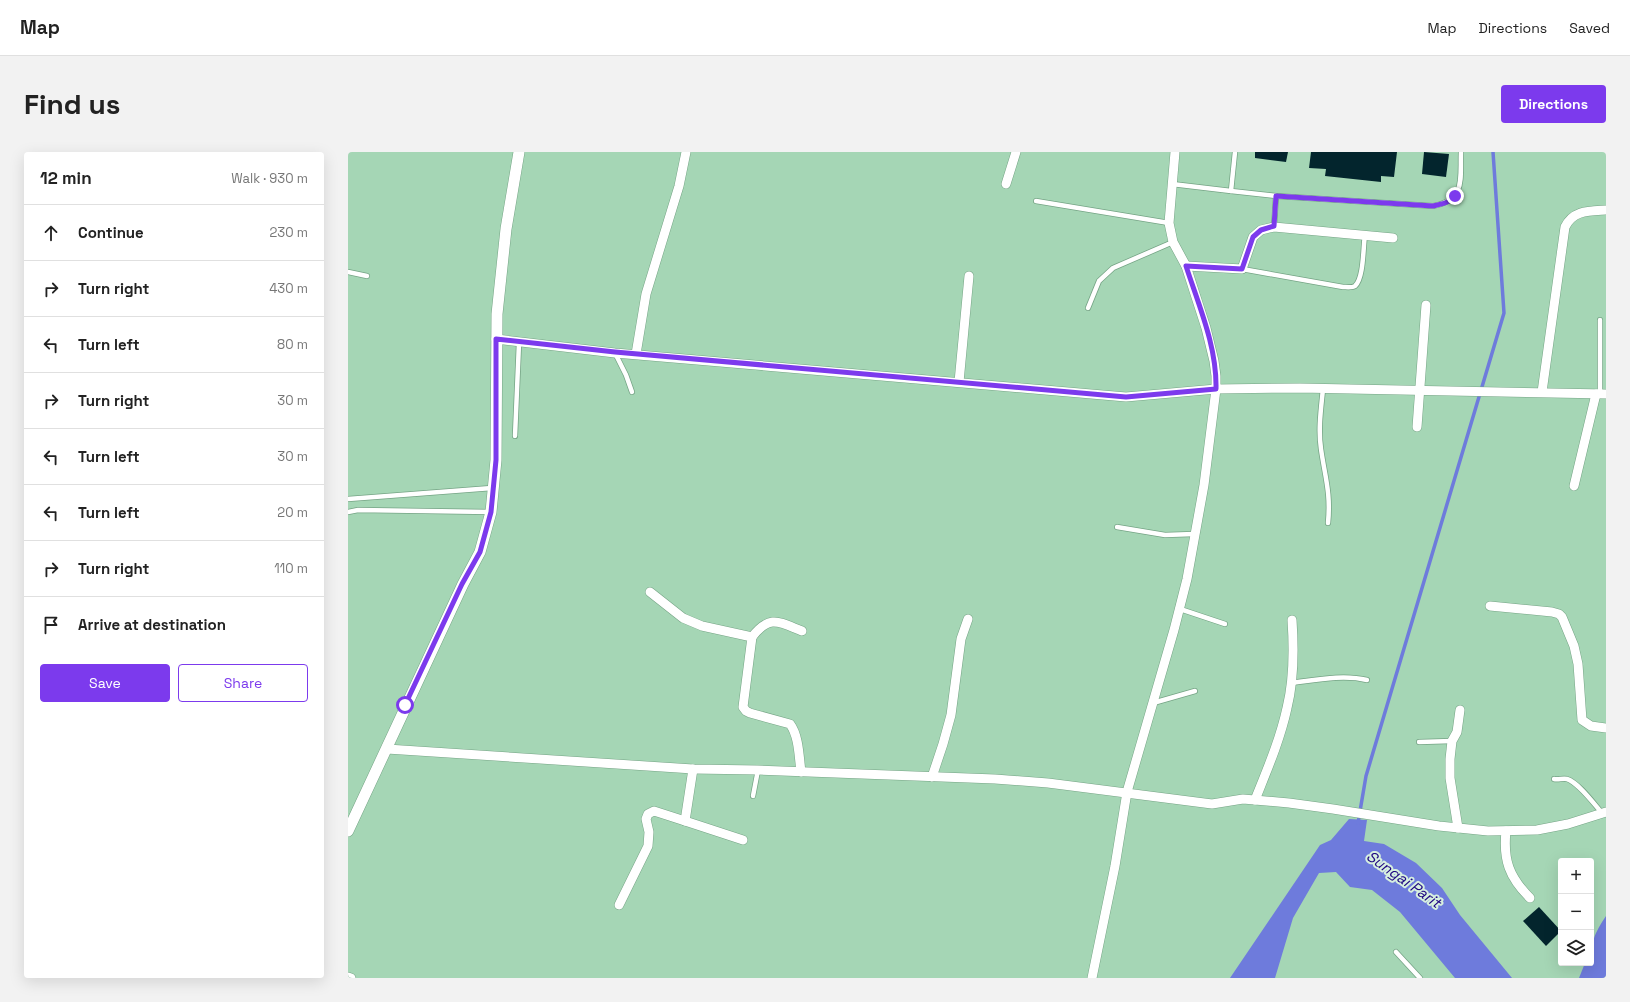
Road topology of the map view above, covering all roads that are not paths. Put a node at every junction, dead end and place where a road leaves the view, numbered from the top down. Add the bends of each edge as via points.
1 (519, 152) edge
2 (686, 152) edge
3 (1016, 152) edge
4 (1176, 152) edge
5 (1235, 152) edge
6 (1461, 152) edge
7 (1006, 184) dead end
8 (1172, 184) junction
9 (1232, 191) junction
10 (1276, 196) junction
11 (1036, 201) dead end
12 (1606, 210) edge
13 (1169, 223) junction
14 (1274, 226) junction
15 (1364, 235) junction
16 (1393, 238) dead end
17 (1173, 242) junction
18 (1186, 266) junction
19 (1242, 269) junction
20 (348, 272) edge
21 (367, 276) dead end
22 (969, 276) dead end
23 (1426, 305) dead end
24 (1088, 308) dead end
25 (1600, 320) dead end
26 (496, 339) junction
27 (519, 343) junction
28 (615, 352) junction
29 (636, 354) junction
30 (959, 382) junction
31 (1216, 389) junction
32 (1323, 390) junction
33 (1420, 390) junction
34 (632, 392) dead end
35 (1542, 392) junction
36 (1600, 394) edge
37 (1417, 427) dead end
38 (515, 436) dead end
39 (1574, 486) dead end
40 (492, 488) junction
41 (348, 499) edge
42 (348, 512) edge
43 (491, 512) junction
44 (1328, 522) dead end
45 (1117, 527) dead end
46 (1194, 534) junction
47 (650, 592) dead end
48 (1490, 606) dead end
49 (1180, 609) junction
50 (968, 619) dead end
51 (1292, 620) dead end
52 (1225, 624) dead end
53 (802, 631) dead end
54 (752, 637) junction
55 (1367, 680) dead end
56 (1291, 683) junction
57 (1195, 691) dead end
58 (1153, 703) junction
59 (1460, 710) dead end
60 (1606, 728) edge
61 (1452, 741) junction
62 (1419, 742) dead end
63 (387, 749) junction
64 (693, 769) junction
65 (758, 770) junction
66 (801, 772) junction
67 (932, 777) junction
68 (1554, 780) dead end
69 (1127, 792) junction
70 (753, 796) dead end
71 (1255, 800) junction
72 (1604, 812) edge
73 (686, 821) junction
74 (1458, 828) junction
75 (348, 831) edge
76 (1506, 831) junction
77 (743, 840) dead end
78 (1530, 898) dead end
79 (618, 905) dead end
80 (1396, 952) dead end
81 (348, 976) edge
82 (351, 978) edge
83 (1092, 978) edge
84 (1420, 978) edge

1 - 26 street via 506,228
2 - 29 street via 668,227 646,294
3 - 7 street
4 - 8 street
5 - 9 lane
6 - 10 lane via 1459,189 1452,200 1444,204 1433,206
8 - 9 lane
8 - 13 street
9 - 10 lane
10 - 14 lane
11 - 13 lane
12 - 35 street via 1584,211 1574,215 1564,227
13 - 17 street
14 - 15 street
14 - 19 street via 1261,230 1253,237
15 - 16 street
15 - 19 lane via 1360,276 1356,285 1352,287
17 - 18 street
17 - 24 lane via 1113,268 1099,281
18 - 19 street
18 - 31 street via 1206,328 1214,361
20 - 21 lane
22 - 30 street
23 - 33 street
25 - 36 lane
26 - 27 street
26 - 40 street via 496,460
27 - 28 street
27 - 38 lane
28 - 29 street
28 - 34 lane
29 - 30 street
30 - 31 street via 1126,397
31 - 32 street
31 - 46 street via 1204,485
32 - 33 street
32 - 44 lane via 1320,429 1330,503
33 - 35 street
33 - 37 street
35 - 36 street
36 - 39 street
40 - 41 lane
40 - 43 street
42 - 43 lane
43 - 63 street via 480,552 462,584
45 - 46 lane via 1165,535
46 - 49 street
47 - 54 street via 683,618 702,626
48 - 60 street via 1552,612 1562,617 1574,646 1582,720 1591,726
49 - 52 lane
49 - 58 street
50 - 67 street via 961,640 951,715
51 - 56 street
53 - 54 street via 781,622 768,622
54 - 66 street via 743,707 750,713 790,724 793,728
55 - 56 lane via 1344,677
56 - 71 street via 1288,708
57 - 58 lane
58 - 69 street
59 - 61 street via 1457,732
61 - 62 lane
61 - 74 street via 1450,778
63 - 64 street
63 - 75 street
64 - 65 street
64 - 73 street
65 - 66 street
65 - 70 lane
66 - 67 street
67 - 69 street via 1040,782
68 - 72 lane via 1568,780
69 - 71 street via 1212,804 1243,799
69 - 83 street
71 - 74 street
72 - 76 street via 1568,824 1537,830
73 - 77 street
73 - 79 street via 654,811 648,814 648,846
74 - 76 street
76 - 78 street via 1505,846 1509,868
80 - 84 lane
81 - 82 street

